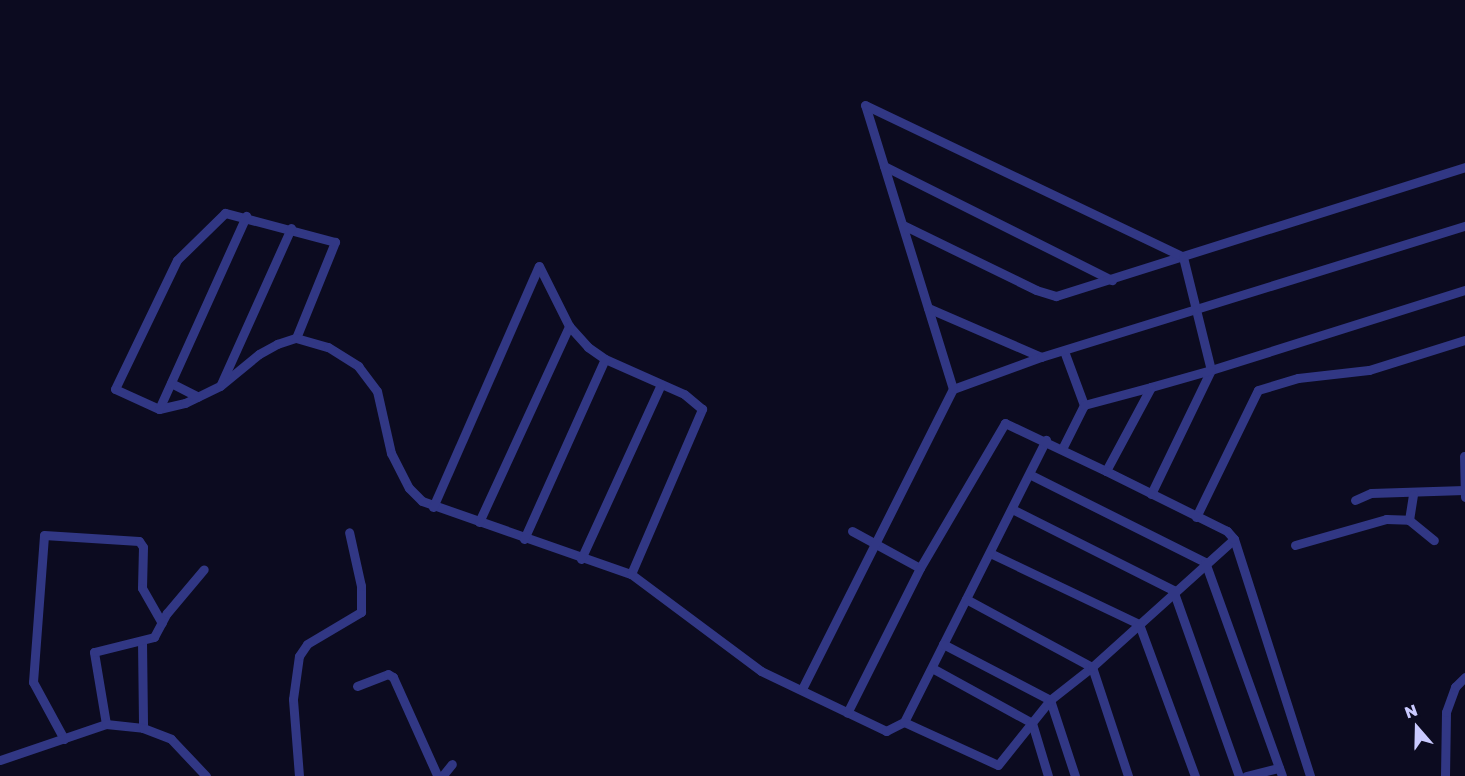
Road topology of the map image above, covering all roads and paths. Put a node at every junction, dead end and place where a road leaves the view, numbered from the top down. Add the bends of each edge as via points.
1 (884, 166) junction
2 (1465, 167) edge
3 (246, 216) junction
4 (903, 225) junction
5 (1465, 226) edge
6 (291, 228) junction
7 (1183, 257) junction
8 (1112, 280) junction
9 (1465, 290) edge
10 (928, 308) junction
11 (1198, 310) junction
12 (569, 326) junction
13 (297, 338) junction
14 (1465, 340) edge
15 (1064, 351) junction
16 (1041, 357) junction
17 (605, 359) junction
18 (1211, 370) junction
19 (171, 383) junction
20 (660, 384) junction
21 (220, 386) junction
22 (1150, 387) junction
23 (953, 389) junction
24 (198, 397) junction
25 (1084, 405) junction
26 (159, 409) junction
27 (1046, 440) junction
28 (1063, 447) junction
29 (1464, 456) edge
30 (1106, 471) junction
31 (1031, 475) junction
32 (1151, 494) junction
33 (1413, 494) junction
34 (1465, 494) edge
35 (1355, 500) dead end
36 (434, 507) junction
37 (1012, 509) junction
38 (1196, 517) junction
39 (1409, 520) junction
40 (479, 522) junction
41 (852, 531) dead end
42 (349, 532) dead end
43 (524, 539) junction
44 (1234, 539) junction
45 (1434, 540) dead end
46 (874, 542) junction
47 (1295, 545) dead end
48 (990, 553) junction
49 (581, 559) junction
50 (1205, 562) junction
51 (920, 568) junction
52 (204, 569) dead end
53 (631, 574) junction
54 (1173, 590) junction
55 (966, 599) junction
56 (162, 623) junction
57 (1139, 624) junction
58 (142, 641) junction
59 (943, 644) junction
60 (1092, 667) junction
61 (932, 668) junction
62 (1465, 677) edge
63 (357, 686) dead end
64 (802, 689) junction
65 (1050, 700) junction
66 (847, 712) junction
67 (904, 722) junction
68 (1032, 723) junction
69 (106, 724) junction
70 (143, 728) junction
71 (64, 739) junction
72 (0, 760) edge
73 (452, 764) dead end
74 (1280, 772) edge
75 (206, 776) edge
76 (299, 776) edge
77 (440, 776) edge
78 (1048, 776) edge
79 (1075, 776) edge
80 (1128, 776) edge
81 (1196, 776) edge
82 (1239, 776) edge
83 (1246, 776) edge
84 (1310, 776) edge
85 (1445, 776) edge

1 - 4 street
1 - 7 street via 865,105
1 - 8 street
2 - 7 street
3 - 6 street
3 - 19 street
3 - 26 street via 219,216 177,260 115,389
4 - 8 street via 1050,296
4 - 10 street
5 - 11 street
6 - 13 street via 335,242
6 - 21 street
7 - 8 street
7 - 11 street
9 - 18 street
10 - 16 street
10 - 23 street
11 - 15 street
11 - 18 street
12 - 17 street via 588,348
12 - 36 street via 539,266
12 - 40 street
13 - 21 street via 259,354
13 - 36 street via 339,352 358,366 377,391 391,453 409,488
14 - 38 street via 1369,370 1298,378 1258,390
15 - 16 street
15 - 25 street
16 - 23 street
17 - 20 street
17 - 43 street
18 - 22 street
18 - 32 street
19 - 24 street
19 - 26 street
20 - 49 street
20 - 53 street via 698,402 702,409
21 - 24 street
22 - 25 street
22 - 30 street
23 - 46 street
24 - 26 street
25 - 28 street
27 - 28 street
27 - 31 street
27 - 51 street via 1005,423
28 - 30 street
29 - 34 street
30 - 32 street
31 - 37 street
31 - 50 street
32 - 38 street
33 - 34 street
33 - 35 street via 1371,493
33 - 39 street
36 - 40 street
37 - 48 street
37 - 54 street
38 - 44 street via 1227,531
39 - 45 street
39 - 47 street via 1386,519
40 - 43 street
41 - 46 street
42 - 76 street via 361,586 361,612 307,644 299,657 293,699
43 - 49 street
44 - 50 street
44 - 84 street
46 - 51 street
46 - 64 street
48 - 55 street
48 - 57 street
49 - 53 street
50 - 54 street
50 - 74 street
51 - 66 street
52 - 56 street
53 - 64 street via 761,672
54 - 57 street
54 - 82 street
55 - 59 street
55 - 60 street
56 - 58 street via 154,637
56 - 71 street via 142,588 143,547 139,541 44,536 33,682
57 - 60 street
57 - 81 street
58 - 69 street via 94,652
58 - 70 street
59 - 61 street
59 - 65 street
60 - 65 street
60 - 80 street
61 - 67 street
61 - 68 street
62 - 85 street via 1452,693 1446,712
63 - 77 street via 388,674 393,677
64 - 66 street
65 - 68 street
65 - 79 street
66 - 67 street via 886,731
67 - 68 street via 998,765
68 - 78 street
69 - 70 street
69 - 71 street
70 - 75 street via 171,740
71 - 72 street
73 - 77 street
74 - 83 street

